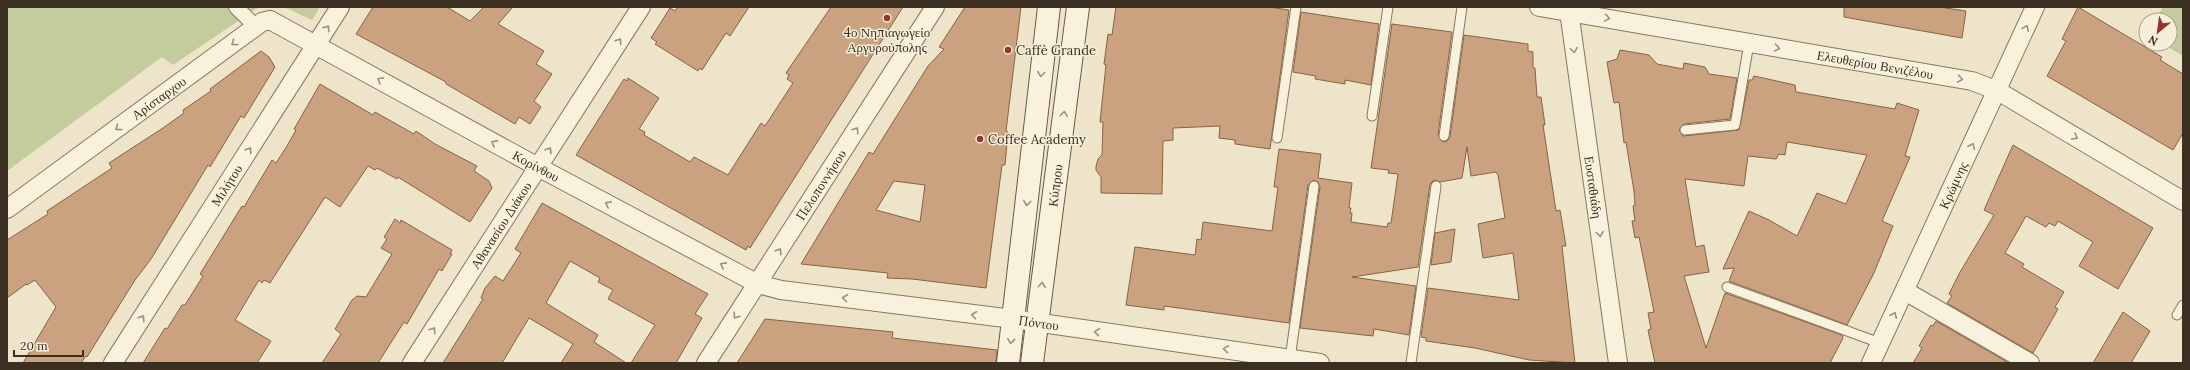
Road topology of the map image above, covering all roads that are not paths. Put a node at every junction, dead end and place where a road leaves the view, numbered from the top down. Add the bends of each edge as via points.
1 (236, 7) edge
2 (340, 7) edge
3 (641, 7) edge
4 (935, 7) edge
5 (1049, 7) edge
6 (1078, 7) edge
7 (1296, 7) edge
8 (1388, 7) edge
9 (1462, 7) edge
10 (1539, 7) edge
11 (2035, 7) edge
12 (1569, 9) edge
13 (256, 27) junction
14 (1749, 43) junction
15 (316, 45) junction
16 (1998, 91) junction
17 (1372, 116) dead end
18 (1684, 130) dead end
19 (1444, 136) dead end
20 (1277, 138) dead end
21 (538, 167) junction
22 (1314, 186) dead end
23 (1436, 186) dead end
24 (2183, 201) edge
25 (7, 209) edge
26 (758, 284) junction
27 (1727, 287) dead end
28 (1905, 291) junction
29 (2183, 305) edge
30 (2177, 315) dead end
31 (1013, 320) junction
32 (1037, 323) junction
33 (1880, 343) junction
34 (1246, 357) edge
35 (1290, 358) junction
36 (113, 363) edge
37 (412, 363) edge
38 (706, 363) edge
39 (1008, 363) edge
40 (1032, 363) edge
41 (1320, 363) edge
42 (1411, 363) edge
43 (1618, 363) edge
44 (1871, 363) edge
45 (2030, 363) edge

1 - 13 street
15 -> 2 street, Μιλήτου
21 -> 3 street, Αθανασίου Διάκου
26 -> 4 street, Πελοποννήσου
5 -> 31 main road, Κύπρου
32 -> 6 main road, Κύπρου
7 - 20 lane
8 - 17 lane
9 - 19 lane
10 - 12 street, Ελευθερίου Βενιζέλου
16 -> 11 street, Κρώμνης
12 -> 14 street, Ελευθερίου Βενιζέλου
12 -> 43 street, Ευσταθιάδη
13 - 15 street, Αρίσταρχου via 270,20
13 -> 25 street, Αρίσταρχου
14 -> 16 street, Ελευθερίου Βενιζέλου via 1972,81
14 - 18 lane via 1735,125
21 -> 15 street, Κορίνθου
36 -> 15 street, Μιλήτου
16 -> 24 street, Ελευθερίου Βενιζέλου
28 -> 16 street, Κρώμνης
26 -> 21 street, Κορίνθου
37 -> 21 street, Αθανασίου Διάκου
22 - 35 lane
23 - 42 lane
31 -> 26 street, Πόντου via 781,290
26 -> 38 street, Πελοποννήσου
27 - 33 lane
33 -> 28 street, Κρώμνης
28 - 45 street
29 - 30 lane
31 - 32 street, Πόντου
31 -> 39 main road, Κύπρου
34 -> 32 street, Πόντου
32 - 40 main road, Κύπρου
33 - 44 street, Κρώμνης
34 - 35 street, Πόντου
35 - 41 street, Πόντου

